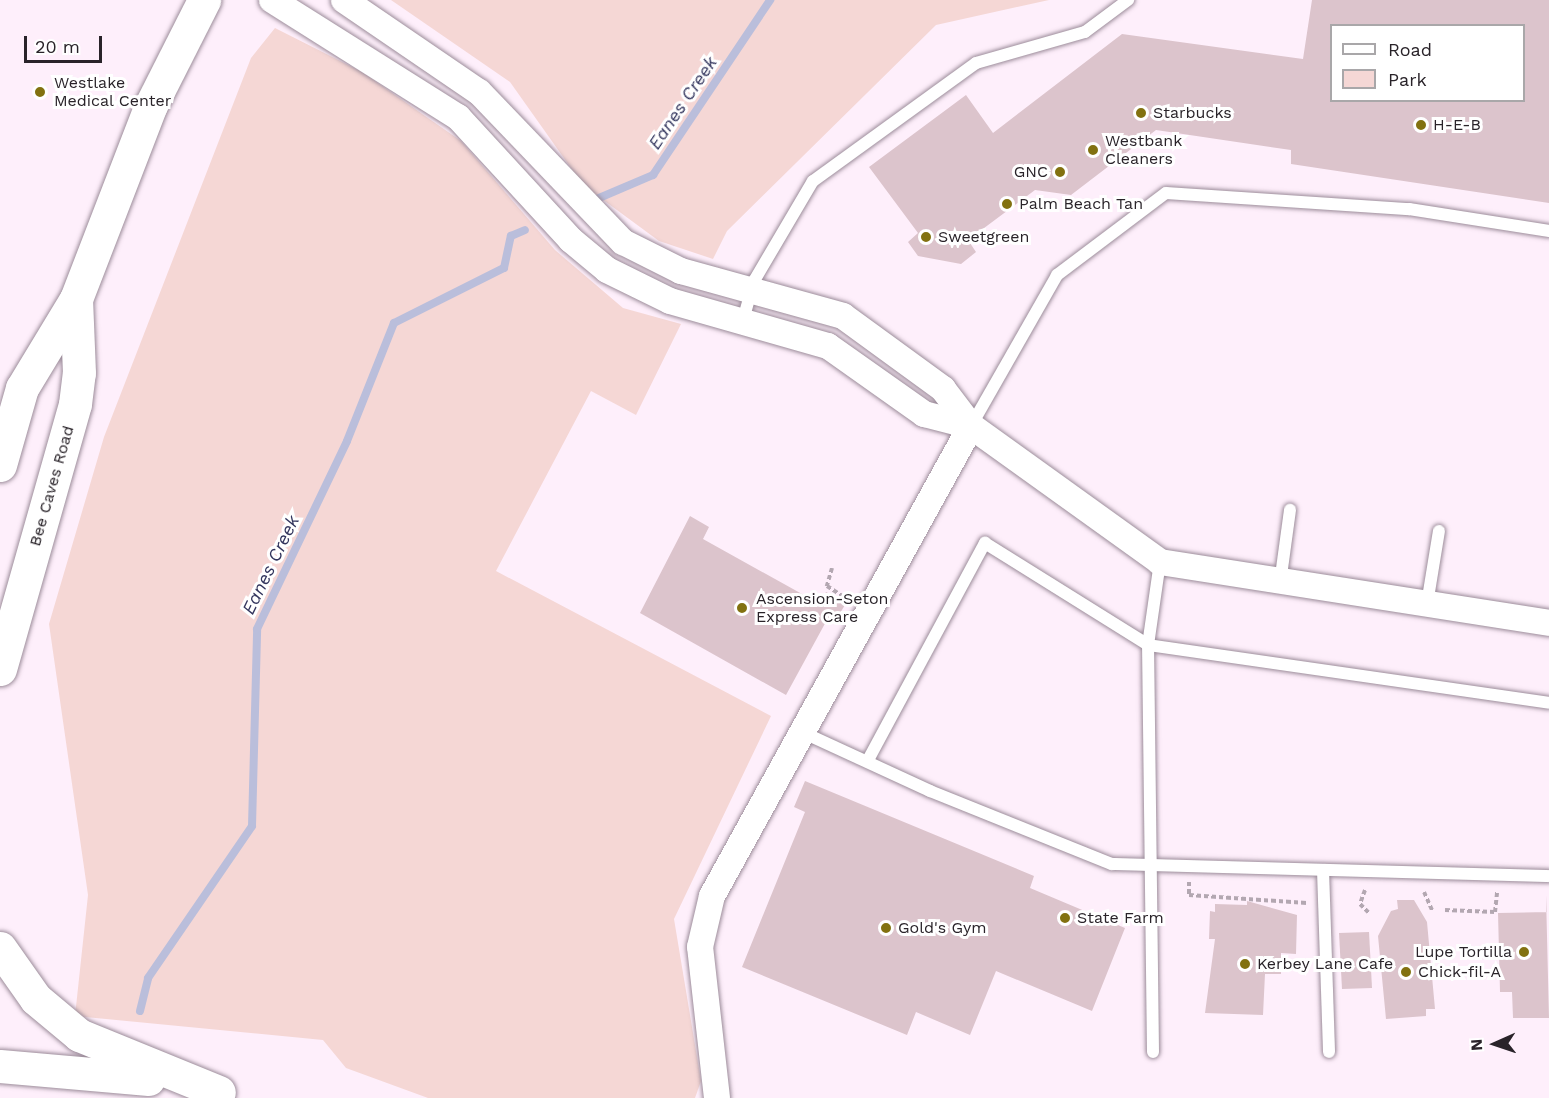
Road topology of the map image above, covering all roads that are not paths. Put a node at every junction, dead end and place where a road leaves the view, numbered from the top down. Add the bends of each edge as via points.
1 (204, 0) edge
2 (272, 0) edge
3 (344, 0) edge
4 (1128, 0) edge
5 (1549, 231) edge
6 (751, 289) junction
7 (76, 299) junction
8 (743, 320) junction
9 (971, 426) junction
10 (0, 465) edge
11 (1290, 510) dead end
12 (1439, 531) dead end
13 (1160, 562) junction
14 (1280, 584) junction
15 (1427, 604) junction
16 (1549, 623) edge
17 (1148, 645) junction
18 (0, 669) edge
19 (1549, 703) edge
20 (802, 732) junction
21 (868, 760) junction
22 (1147, 866) junction
23 (1323, 870) junction
24 (1549, 876) edge
25 (0, 948) edge
26 (1153, 1052) dead end
27 (1329, 1052) dead end
28 (0, 1066) edge
29 (232, 1095) edge
30 (717, 1098) edge

1 - 7 main road, Bee Caves Road via 146,116
2 - 8 street via 458,117 571,240 607,270 670,301
3 - 6 street via 478,92 623,242 660,263
4 - 6 lane via 1085,32 976,63 813,181
5 - 9 lane via 1409,209 1166,193 1057,275
6 - 8 lane
6 - 9 street via 823,308 855,324 943,389
7 - 10 main road, Bee Caves Road via 30,369
7 - 18 main road, Bee Caves Road via 80,374 75,404
8 - 9 street via 816,340 924,414
9 - 13 street
9 - 20 street
11 - 14 lane
12 - 15 lane
13 - 14 street
13 - 17 lane
14 - 15 street
15 - 16 street
17 - 19 lane
17 - 21 lane via 985,543
17 - 22 lane
20 - 21 lane
20 - 30 street via 726,868 702,930 701,981
21 - 22 lane via 930,791 1112,864
22 - 23 lane
22 - 26 lane
23 - 24 lane
23 - 27 lane
25 - 29 main road via 36,999 72,1030
28 - 29 main road via 126,1075

